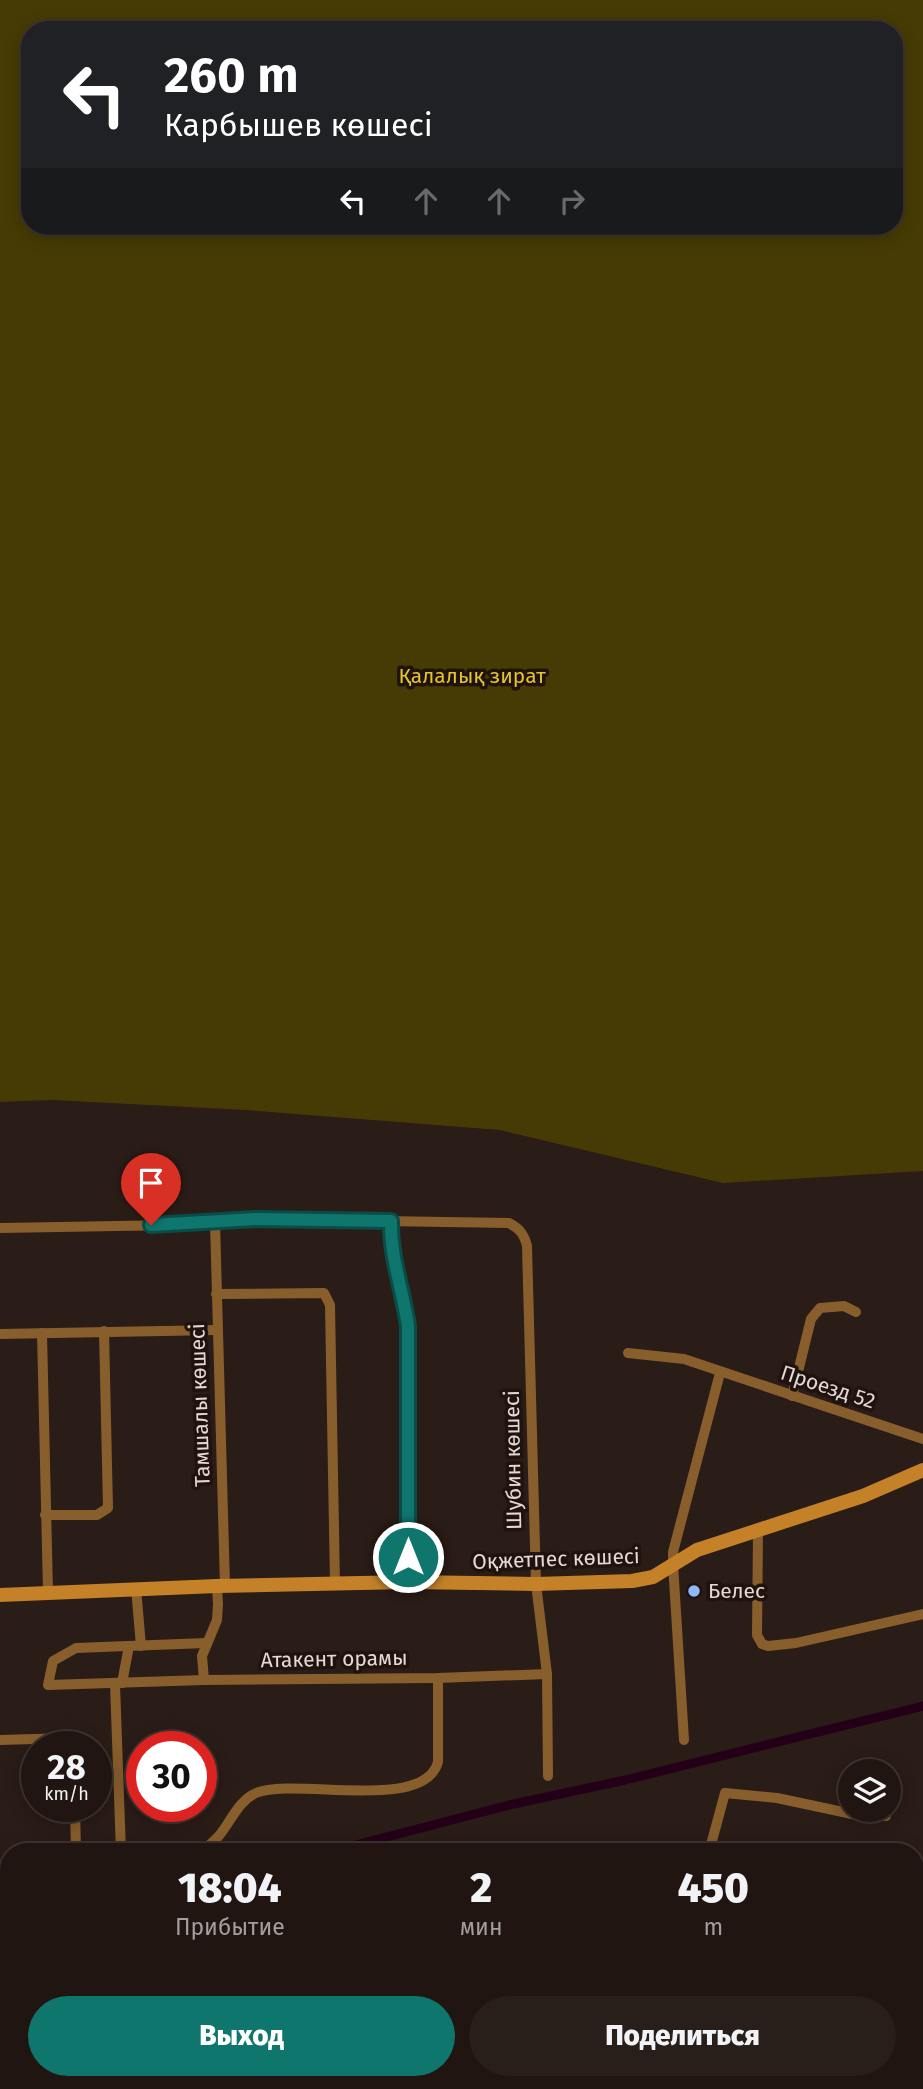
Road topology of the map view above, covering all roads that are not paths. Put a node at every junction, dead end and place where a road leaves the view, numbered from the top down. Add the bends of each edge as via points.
1 (391, 1221) junction
2 (215, 1222) junction
3 (0, 1228) edge
4 (216, 1294) junction
5 (856, 1312) dead end
6 (216, 1330) junction
7 (104, 1331) junction
8 (42, 1333) junction
9 (0, 1334) edge
10 (628, 1353) dead end
11 (720, 1373) junction
12 (792, 1396) junction
13 (923, 1439) edge
14 (923, 1470) edge
15 (45, 1515) junction
16 (758, 1530) junction
17 (673, 1563) junction
18 (408, 1582) junction
19 (536, 1584) junction
20 (335, 1585) junction
21 (221, 1586) junction
22 (136, 1588) junction
23 (48, 1592) junction
24 (0, 1595) edge
25 (923, 1614) edge
26 (206, 1643) junction
27 (129, 1646) junction
28 (141, 1646) junction
29 (547, 1674) junction
30 (438, 1678) junction
31 (204, 1680) junction
32 (119, 1684) junction
33 (21, 1739) edge
34 (0, 1740) edge
35 (684, 1740) dead end
36 (548, 1776) dead end
37 (838, 1811) edge
38 (75, 1822) edge
39 (76, 1843) edge
40 (121, 1843) edge
41 (212, 1843) edge
42 (711, 1843) edge

1 - 2 street
1 - 18 street via 408,1326
1 - 19 street, Шубин көшесі via 509,1223 524,1236
2 - 3 street
2 - 4 street, Тамшалы көшесі
4 - 6 street, Тамшалы көшесі
4 - 20 street via 324,1293 328,1300
5 - 12 street via 844,1306 820,1308 811,1319
6 - 7 street
6 - 21 street, Тамшалы көшесі
7 - 8 street
7 - 15 street via 108,1508 97,1515
8 - 9 street
8 - 15 street
10 - 11 street, Проезд 52 via 684,1359
11 - 12 street, Проезд 52
11 - 17 street
12 - 13 street, Проезд 52
14 - 16 street, Оқжетпес көшесі via 863,1496
15 - 23 street
16 - 17 street, Оқжетпес көшесі
16 - 25 street via 757,1635 762,1644 796,1643
17 - 19 street, Оқжетпес көшесі via 653,1577 632,1581
17 - 35 street
18 - 19 street, Оқжетпес көшесі
18 - 20 street, Оқжетпес көшесі
19 - 29 street, Шубин көшесі
20 - 21 street, Оқжетпес көшесі
21 - 22 street, Оқжетпес көшесі
21 - 26 street, Тамшалы көшесі via 216,1620
22 - 23 street, Оқжетпес көшесі
22 - 28 street
23 - 24 street, Оқжетпес көшесі
26 - 28 street
26 - 31 street, Тамшалы көшесі
27 - 28 street
27 - 32 street
27 - 32 street, Атакент орамы via 76,1648 53,1661 48,1685
29 - 30 street, Атакент орамы
29 - 36 street, Шубин көшесі
30 - 31 street, Атакент орамы
30 - 41 street via 439,1762 432,1773 414,1784 386,1790 302,1787 260,1791 250,1795
31 - 32 street, Атакент орамы
32 - 40 street
33 - 34 street
37 - 42 street via 725,1793
38 - 39 street

